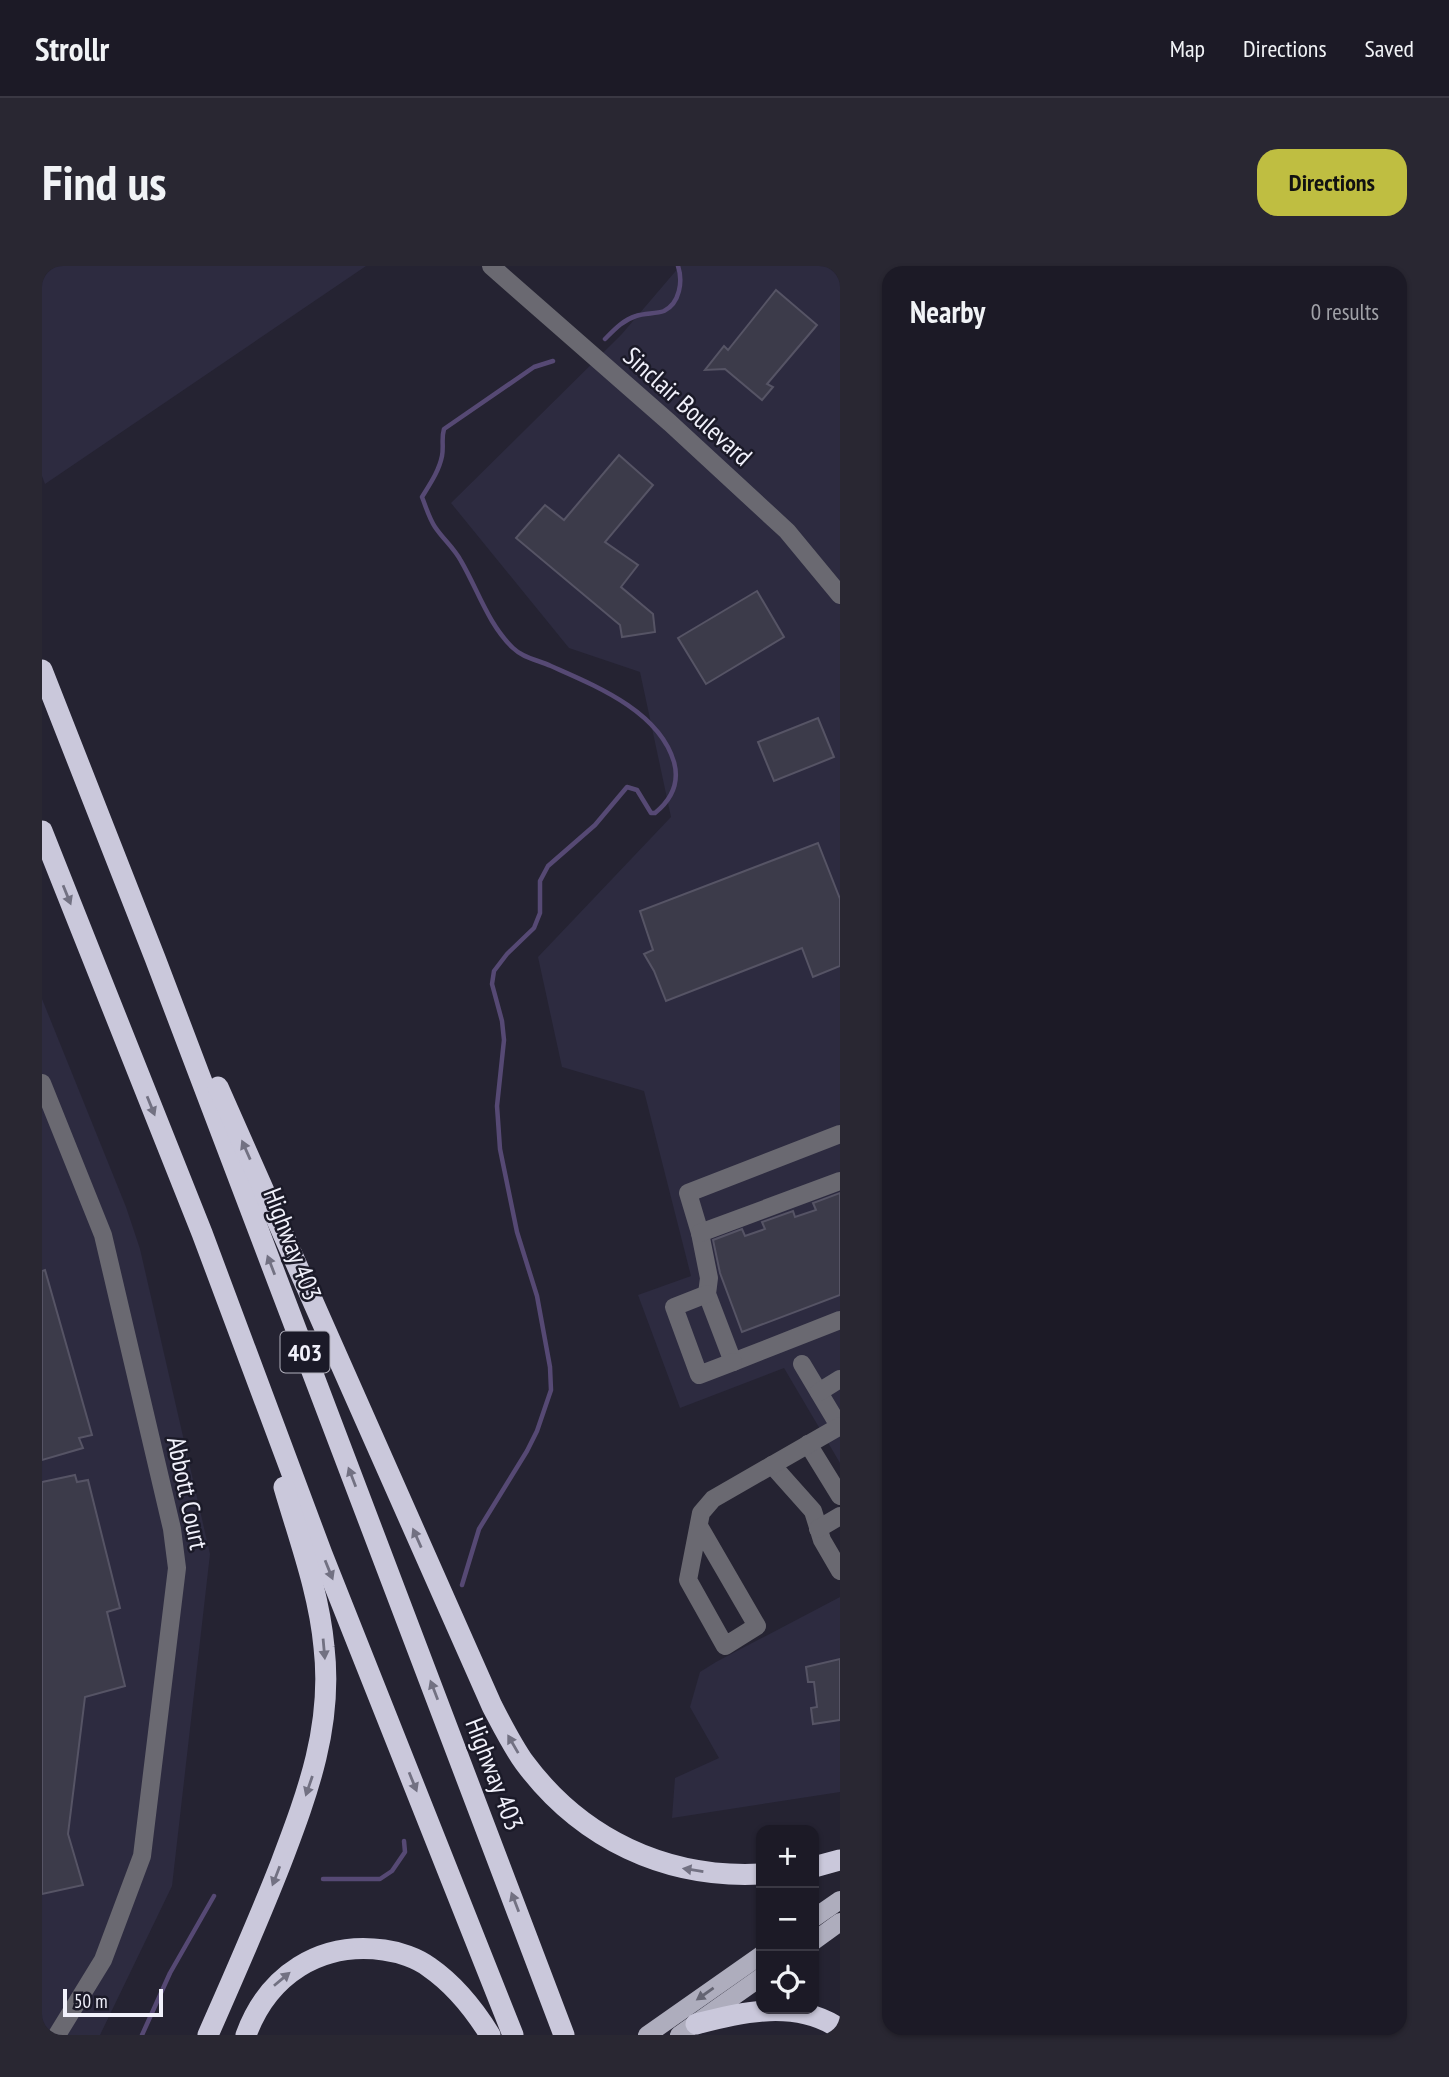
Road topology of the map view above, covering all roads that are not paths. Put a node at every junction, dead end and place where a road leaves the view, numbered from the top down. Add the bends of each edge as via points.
1 (491, 266) edge
2 (840, 595) edge
3 (42, 670) edge
4 (42, 831) edge
5 (155, 958) junction
6 (42, 1083) edge
7 (840, 1134) edge
8 (840, 1181) edge
9 (201, 1233) junction
10 (700, 1233) junction
11 (707, 1294) junction
12 (840, 1320) edge
13 (733, 1362) junction
14 (802, 1364) dead end
15 (840, 1380) edge
16 (819, 1392) junction
17 (840, 1426) edge
18 (808, 1444) junction
19 (772, 1465) junction
20 (840, 1496) edge
21 (840, 1516) edge
22 (699, 1526) junction
23 (818, 1529) junction
24 (840, 1571) edge
25 (840, 1860) edge
26 (819, 1866) edge
27 (756, 1874) edge
28 (840, 1900) edge
29 (819, 1915) edge
30 (840, 1922) edge
31 (819, 1937) edge
32 (530, 1942) junction
33 (756, 1959) edge
34 (756, 1981) edge
35 (687, 2029) edge
36 (840, 2029) edge
37 (58, 2035) edge
38 (208, 2035) edge
39 (246, 2035) edge
40 (490, 2035) edge
41 (513, 2035) edge
42 (564, 2035) edge
43 (577, 2035) edge
44 (647, 2035) edge

1 - 2 street, Sinclair Boulevard via 787,531
3 - 5 highway, Highway 403 / 403
4 -> 9 highway, 403
27 -> 5 highway via 678,1868 623,1848 576,1817 524,1762 492,1706 186,1015
32 -> 5 highway, Highway 403 / 403
6 - 37 street, Abbott Court via 103,1235 172,1529 177,1568 142,1856 103,1960
7 - 10 street via 688,1193
8 - 10 street
9 -> 38 highway via 205,1266 277,1464 318,1604 326,1695 317,1758 300,1812
9 -> 41 highway, 403
10 - 11 street via 709,1278
11 - 13 street
11 - 13 street via 674,1307 699,1375
12 - 13 street
14 - 16 street
15 - 16 street
16 - 17 street
17 - 18 street
18 - 19 street
18 - 20 street
19 - 22 street via 713,1499 701,1513
19 - 23 street via 813,1511
21 - 23 street
22 - 22 street via 688,1580 725,1646 757,1626
23 - 24 street
25 - 26 highway
28 - 29 main road
30 - 31 main road
32 - 42 highway, Highway 403 / 403
32 - 43 highway via 549,1971
33 -> 44 main road
34 - 35 main road
35 - 36 highway via 760,2009 795,2012
39 -> 40 highway via 260,2003 290,1971 319,1956 367,1948 396,1952 428,1965 468,2003

